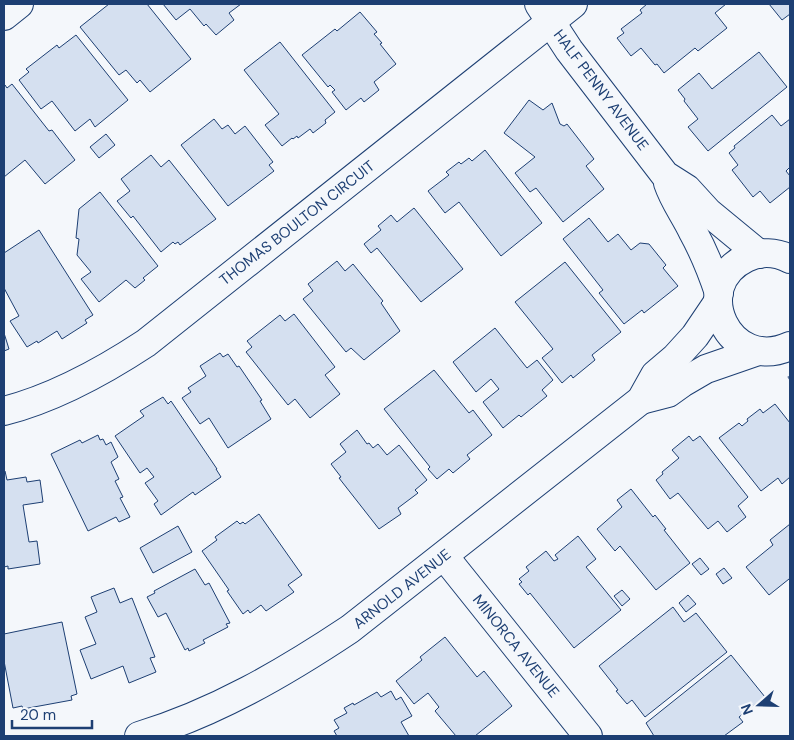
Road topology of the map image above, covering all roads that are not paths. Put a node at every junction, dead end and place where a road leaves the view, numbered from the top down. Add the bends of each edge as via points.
1 (19, 4) edge
2 (573, 4) edge
3 (544, 13) edge
4 (4, 16) edge
5 (666, 175) junction
6 (777, 253) edge
7 (718, 297) junction
8 (782, 360) edge
9 (641, 400) junction
10 (4, 411) edge
11 (444, 556) junction
12 (139, 736) edge
13 (588, 736) edge

1 - 4 street
2 - 3 street, THOMAS BOULTON CIRCUIT
3 - 5 street, HALF PENNY AVENUE via 592,82
3 - 10 street, THOMAS BOULTON CIRCUIT via 146,343 81,382
5 - 6 street, HALF PENNY AVENUE via 687,189 708,212
5 - 7 street, HALF PENNY AVENUE via 673,198 705,255
6 - 7 street, ARNOLD AVENUE via 743,259 730,270
7 - 8 street, HALF PENNY AVENUE via 721,319 729,334 742,345
7 - 9 street, ARNOLD AVENUE via 696,336 655,375
8 - 9 street, ARNOLD AVENUE via 706,369 668,393
9 - 11 street, ARNOLD AVENUE
11 - 12 street, ARNOLD AVENUE via 350,629 302,661 200,714
11 - 13 street, MINORCA AVENUE

